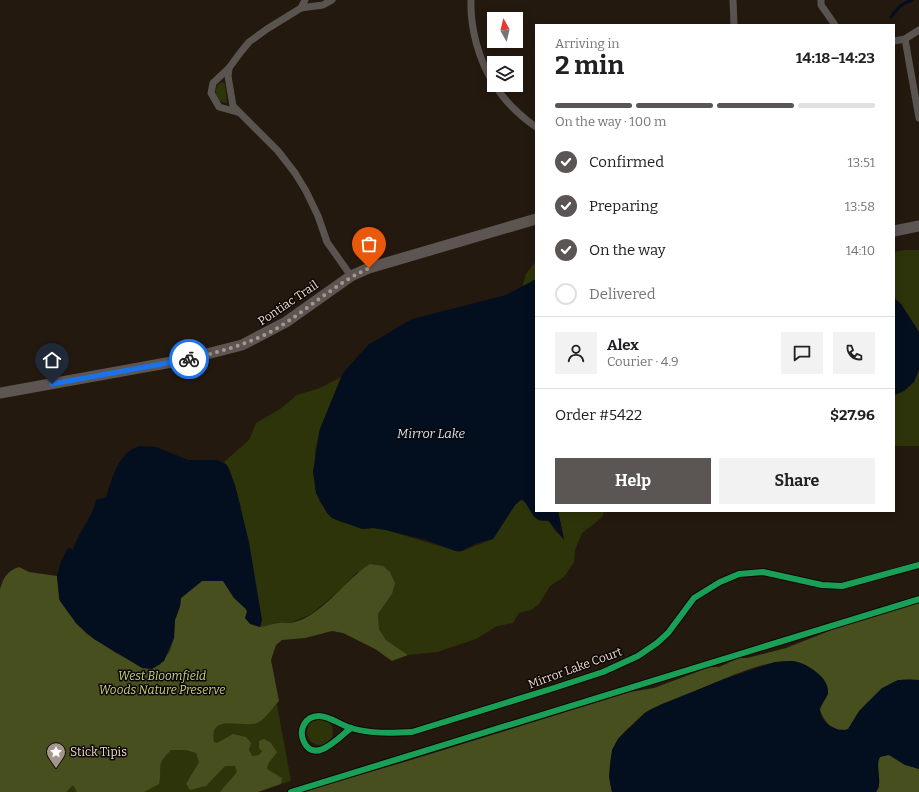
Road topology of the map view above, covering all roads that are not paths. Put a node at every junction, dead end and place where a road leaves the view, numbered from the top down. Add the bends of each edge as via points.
1 (305, 0) edge
2 (332, 0) edge
3 (470, 0) edge
4 (733, 0) edge
5 (821, 0) edge
6 (301, 8) junction
7 (734, 24) edge
8 (834, 24) edge
9 (919, 30) edge
10 (905, 39) junction
11 (895, 41) edge
12 (229, 68) junction
13 (487, 74) edge
14 (499, 92) edge
15 (237, 112) junction
16 (919, 118) edge
17 (535, 125) edge
18 (535, 219) edge
19 (919, 226) edge
20 (895, 231) edge
21 (351, 276) junction
22 (0, 393) edge
23 (919, 565) edge
24 (351, 728) junction

1 - 6 street
2 - 6 street via 324,5
3 - 13 street via 478,46
4 - 7 street
5 - 8 street via 821,5
6 - 12 street via 249,42
9 - 10 street
10 - 11 street
10 - 16 street
12 - 15 street via 229,92
12 - 15 street via 213,83 211,93 219,107
14 - 17 street via 522,117
15 - 21 street via 266,139 294,173 309,197 327,242
18 - 21 main road, Pontiac Trail via 387,262
19 - 20 main road
21 - 22 main road, Pontiac Trail via 286,322 242,345 183,360
23 - 24 street, Mirror Lake Court via 842,586 822,585 763,572 739,574 694,598 668,633 657,643 638,656 603,672 412,732 390,733
24 - 24 street, Mirror Lake Court via 318,716 309,718 303,726 301,736 312,750 320,750 329,747

